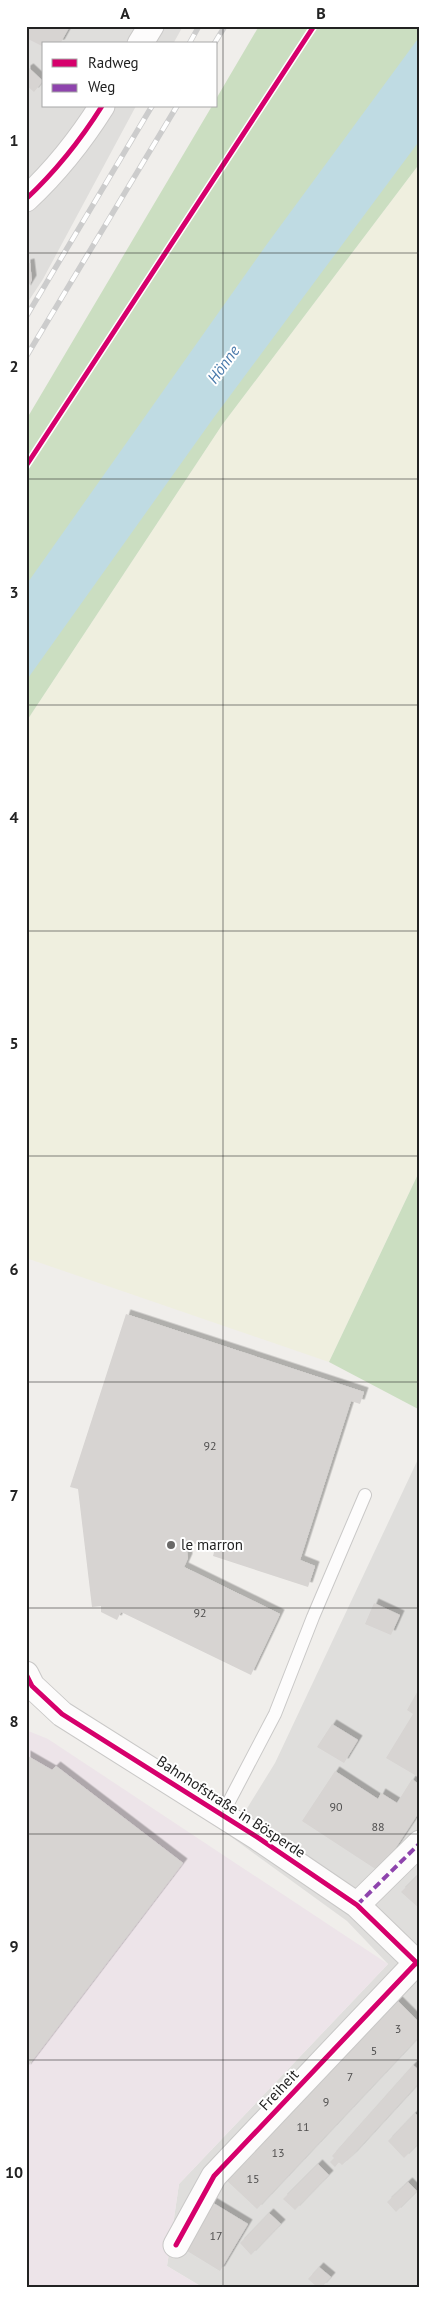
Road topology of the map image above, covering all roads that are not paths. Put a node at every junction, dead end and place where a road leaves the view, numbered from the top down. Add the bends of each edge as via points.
1 (151, 26) edge
2 (141, 42) edge
3 (101, 108) edge
4 (26, 199) edge
5 (365, 1495) dead end
6 (26, 1674) edge
7 (34, 1697) edge
8 (222, 1815) junction
9 (420, 1842) edge
10 (356, 1905) junction
11 (418, 1964) edge
12 (176, 2245) dead end

1 - 2 street
3 - 4 street via 51,176
5 - 8 lane via 275,1714
6 - 7 street, Bahnhofstraße in Bösperde
7 - 8 street, Bahnhofstraße in Bösperde
8 - 10 street, Bahnhofstraße in Bösperde
9 - 10 street
10 - 11 street, Bahnhofstraße in Bösperde
11 - 12 street, Freiheit via 214,2176

